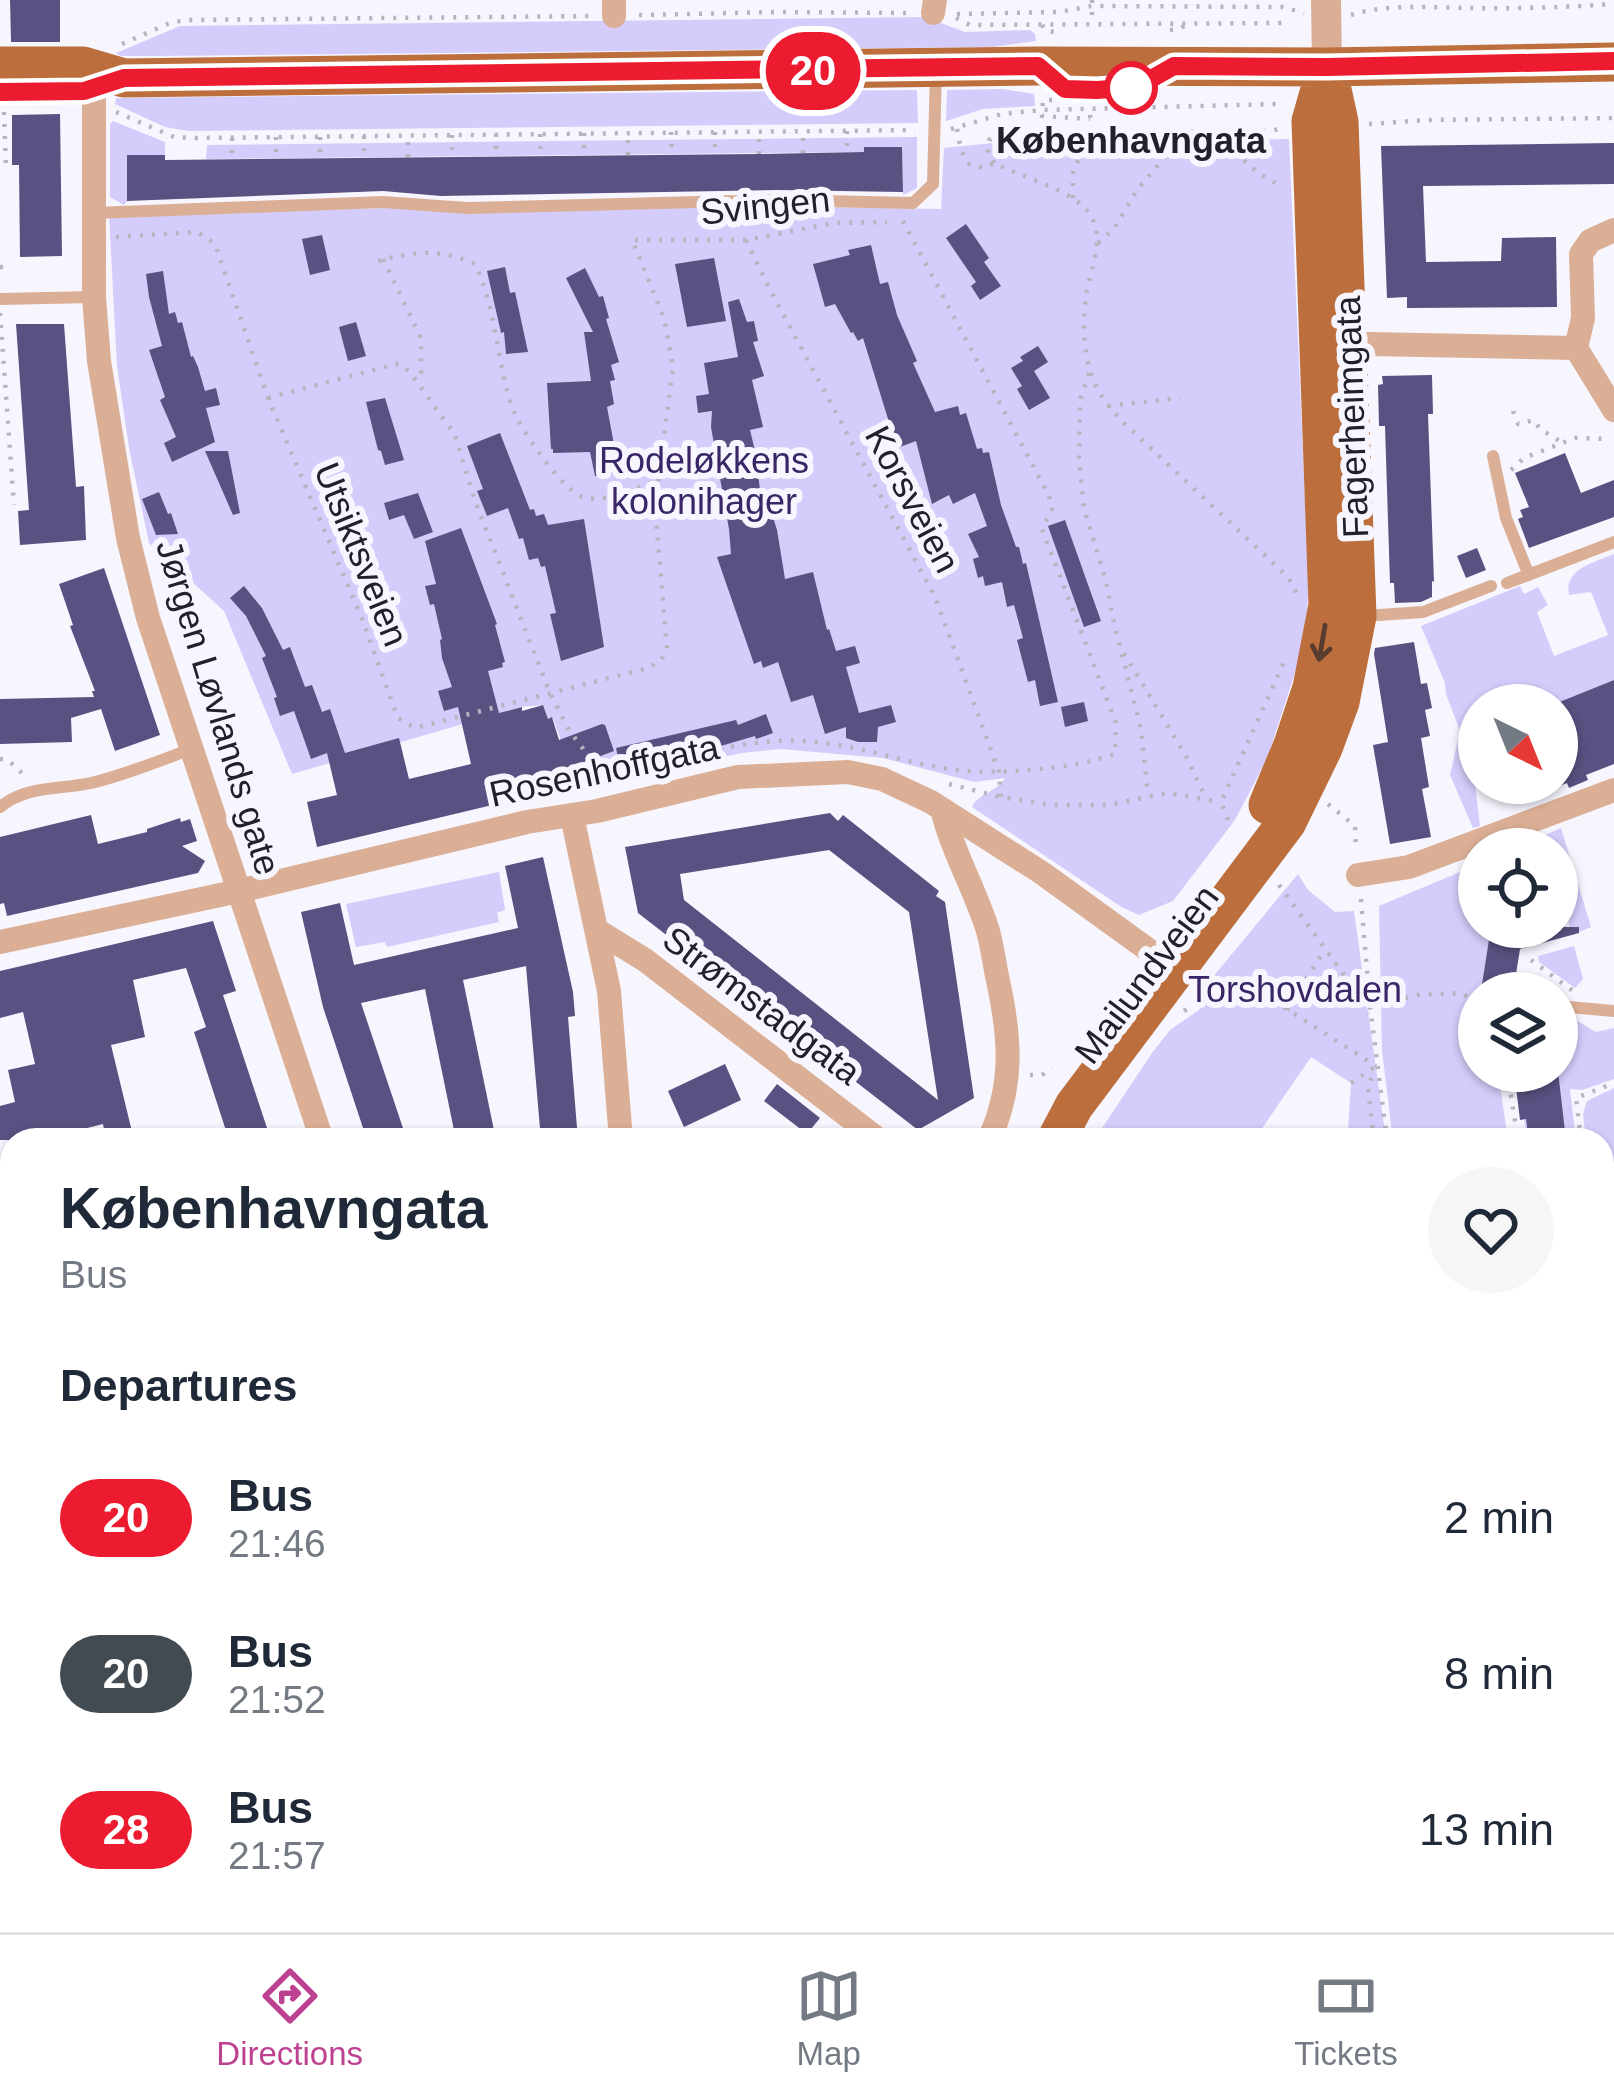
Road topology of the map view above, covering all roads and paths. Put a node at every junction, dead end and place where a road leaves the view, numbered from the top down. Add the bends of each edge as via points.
1 (1092, 3) edge
2 (1614, 4) edge
3 (614, 8) edge
4 (1340, 8) edge
5 (940, 9) edge
6 (1296, 12) dead end
7 (1092, 19) dead end
8 (1282, 23) dead end
9 (1042, 25) junction
10 (1185, 25) junction
11 (1172, 48) junction
12 (1614, 62) edge
13 (0, 66) edge
14 (1050, 66) junction
15 (1327, 67) junction
16 (936, 69) junction
17 (109, 79) junction
18 (2, 102) edge
19 (1278, 104) dead end
20 (1042, 110) junction
21 (1614, 118) edge
22 (1357, 121) dead end
23 (1292, 124) dead end
24 (921, 130) dead end
25 (759, 131) junction
26 (803, 131) junction
27 (847, 131) junction
28 (1222, 131) junction
29 (671, 132) junction
30 (715, 132) junction
31 (1091, 132) junction
32 (1186, 132) junction
33 (584, 133) junction
34 (628, 133) junction
35 (496, 134) junction
36 (540, 134) junction
37 (408, 135) junction
38 (452, 135) junction
39 (364, 136) junction
40 (276, 137) junction
41 (320, 137) junction
42 (232, 138) junction
43 (847, 152) dead end
44 (803, 153) dead end
45 (671, 154) dead end
46 (716, 154) dead end
47 (759, 154) dead end
48 (584, 155) dead end
49 (628, 155) dead end
50 (496, 156) dead end
51 (541, 156) dead end
52 (408, 157) dead end
53 (452, 157) dead end
54 (320, 158) dead end
55 (364, 158) dead end
56 (232, 159) dead end
57 (276, 159) dead end
58 (994, 163) junction
59 (6, 169) dead end
60 (1297, 187) dead end
61 (1073, 198) junction
62 (94, 213) junction
63 (1614, 230) edge
64 (120, 236) dead end
65 (746, 240) junction
66 (1098, 243) junction
67 (94, 297) junction
68 (0, 303) edge
69 (1576, 349) junction
70 (1348, 350) junction
71 (1090, 371) junction
72 (415, 379) junction
73 (268, 398) junction
74 (1180, 398) dead end
75 (1108, 406) junction
76 (1614, 410) edge
77 (1514, 411) dead end
78 (1606, 439) dead end
79 (1564, 443) junction
80 (10, 454) junction
81 (0, 455) edge
82 (1493, 456) dead end
83 (657, 480) junction
84 (1498, 482) junction
85 (14, 505) dead end
86 (1614, 542) edge
87 (1528, 573) junction
88 (1508, 583) dead end
89 (1491, 586) dead end
90 (1300, 606) dead end
91 (1357, 616) junction
92 (1120, 645) junction
93 (1287, 655) dead end
94 (550, 693) junction
95 (191, 749) junction
96 (0, 759) edge
97 (999, 772) junction
98 (602, 774) junction
99 (934, 779) dead end
100 (592, 789) dead end
101 (35, 790) junction
102 (1614, 790) edge
103 (1148, 796) junction
104 (1001, 797) junction
105 (1206, 800) junction
106 (1221, 802) junction
107 (1328, 804) dead end
108 (0, 806) edge
109 (942, 809) junction
110 (572, 815) junction
111 (1260, 817) junction
112 (1358, 875) junction
113 (1279, 885) dead end
114 (239, 891) junction
115 (598, 931) junction
116 (0, 942) edge
117 (1325, 950) junction
118 (1531, 960) dead end
119 (1167, 963) junction
120 (1547, 972) edge
121 (1458, 993) edge
122 (1370, 1006) junction
123 (1578, 1007) edge
124 (1287, 1010) junction
125 (1614, 1011) edge
126 (1179, 1016) dead end
127 (1371, 1020) junction
128 (1022, 1066) dead end
129 (1376, 1066) junction
130 (1052, 1069) dead end
131 (1351, 1083) dead end
132 (1614, 1083) edge
133 (1511, 1092) edge
134 (318, 1128) edge
135 (620, 1128) edge
136 (863, 1128) edge
137 (994, 1128) edge
138 (1036, 1128) edge
139 (1062, 1128) edge
140 (1373, 1128) edge
141 (1385, 1128) edge
142 (1517, 1128) edge
143 (1580, 1128) edge

1 - 5 path via 1059,12
1 - 6 path
1 - 7 path
2 - 4 path
3 - 5 path
3 - 17 path via 172,22
4 - 15 street, Fagerheimgata
5 - 9 path via 970,26
8 - 10 path
9 - 10 path
9 - 14 path
10 - 11 path
11 - 14 main road
11 - 15 main road
12 - 15 main road
13 - 17 main road via 83,66
14 - 16 main road
14 - 20 path
15 - 70 main road, Fagerheimgata via 1339,122
15 -> 111 main road via 1312,122 1328,604 1312,688
16 - 17 main road
16 - 62 lane via 933,184 914,203 383,202
17 - 18 main road
17 - 42 path via 174,137
17 - 62 street, Jørgen Løvlands gate
18 - 59 path
19 - 20 path
20 - 31 path via 1090,116
20 - 58 path via 957,129 969,164
21 - 22 path
23 - 28 path
24 - 27 path
25 - 26 path
25 - 30 path
25 - 47 path
26 - 27 path
26 - 44 path
27 - 43 path
28 - 32 path
28 - 60 path via 1268,180
29 - 30 path
29 - 34 path
29 - 45 path
30 - 46 path
31 - 32 path
31 - 58 path via 1001,134 989,140
31 - 61 path via 1073,171
32 - 66 path
33 - 34 path
33 - 36 path
33 - 48 path
34 - 49 path
35 - 36 path
35 - 38 path
35 - 50 path
36 - 51 path
37 - 38 path
37 - 39 path
37 - 52 path
38 - 53 path
39 - 41 path
39 - 55 path
40 - 41 path
40 - 42 path
40 - 57 path
41 - 54 path
42 - 56 path
58 - 61 path
61 - 66 path via 1091,216
62 - 67 street, Jørgen Løvlands gate
63 - 69 street via 1581,254
64 - 73 path, Utsiktsveien via 197,232 215,244
65 - 83 path, Svingen via 632,240 664,318 673,367
65 - 97 path, Korsveien via 935,597
65 - 97 path, Svingen via 833,223 903,221 1045,485 1052,509 1042,529 1116,723 1115,754
66 - 71 path via 1084,316
67 - 68 lane
67 - 95 street, Jørgen Løvlands gate via 128,538
68 - 80 path
69 - 70 street
69 - 76 street
70 - 91 main road, Fagerheimgata
71 - 75 path
71 - 92 path via 1080,400 1084,508
72 - 73 path via 396,364
72 - 83 path via 421,338 380,260 415,251 476,264 513,411 544,458 590,500
72 - 94 path via 455,435
73 - 94 path, Utsiktsveien via 398,718 415,728
74 - 75 path
75 - 90 path via 1288,578
77 - 79 path via 1517,424 1534,420
78 - 79 path
79 - 84 path via 1524,458
80 - 81 path
80 - 85 path
82 - 84 lane
83 - 94 path, Utsiktsveien via 667,649 648,668
84 - 87 lane
86 - 87 lane
87 - 88 lane
89 - 91 lane via 1423,612
91 - 111 main road, Fagerheimgata via 1323,748
92 - 103 path via 1142,729
92 - 105 path
93 - 106 path
94 - 98 path
95 - 101 lane via 92,783
95 - 114 street, Jørgen Løvlands gate
96 - 101 path
97 - 98 path via 776,741
97 - 104 path, Korsveien
98 - 100 path
99 - 104 path
101 - 108 lane
102 - 112 street via 1409,867
103 - 104 path via 1108,805
103 - 105 path
105 - 106 path
106 - 111 path
107 - 112 path via 1355,826
109 - 110 street, Rosenhoffgata via 883,778 848,772 738,778
109 - 119 street, Rosenhoffgata
109 - 137 street via 988,930 1006,1024 1007,1082
110 - 114 street, Rosenhoffgata
110 - 115 street
111 - 119 main road, Mailundveien
112 - 122 path
113 - 117 path
114 - 116 street, Rosenhoffgata
114 - 134 street, Jørgen Løvlands gate
115 - 135 street
115 - 136 street, Strømstadgata
117 - 124 path
117 - 127 path
118 - 120 path
119 - 138 main road, Mailundveien via 1111,1013
119 - 139 main road, Mailundveien
121 - 122 path
122 - 127 path
123 - 125 lane
124 - 126 path via 1245,991 1206,998
124 - 129 path
127 - 129 path
128 - 130 path via 1035,1076
129 - 131 path
129 - 140 path via 1368,1088
129 - 141 path
132 - 143 path via 1576,1098
133 - 142 path

